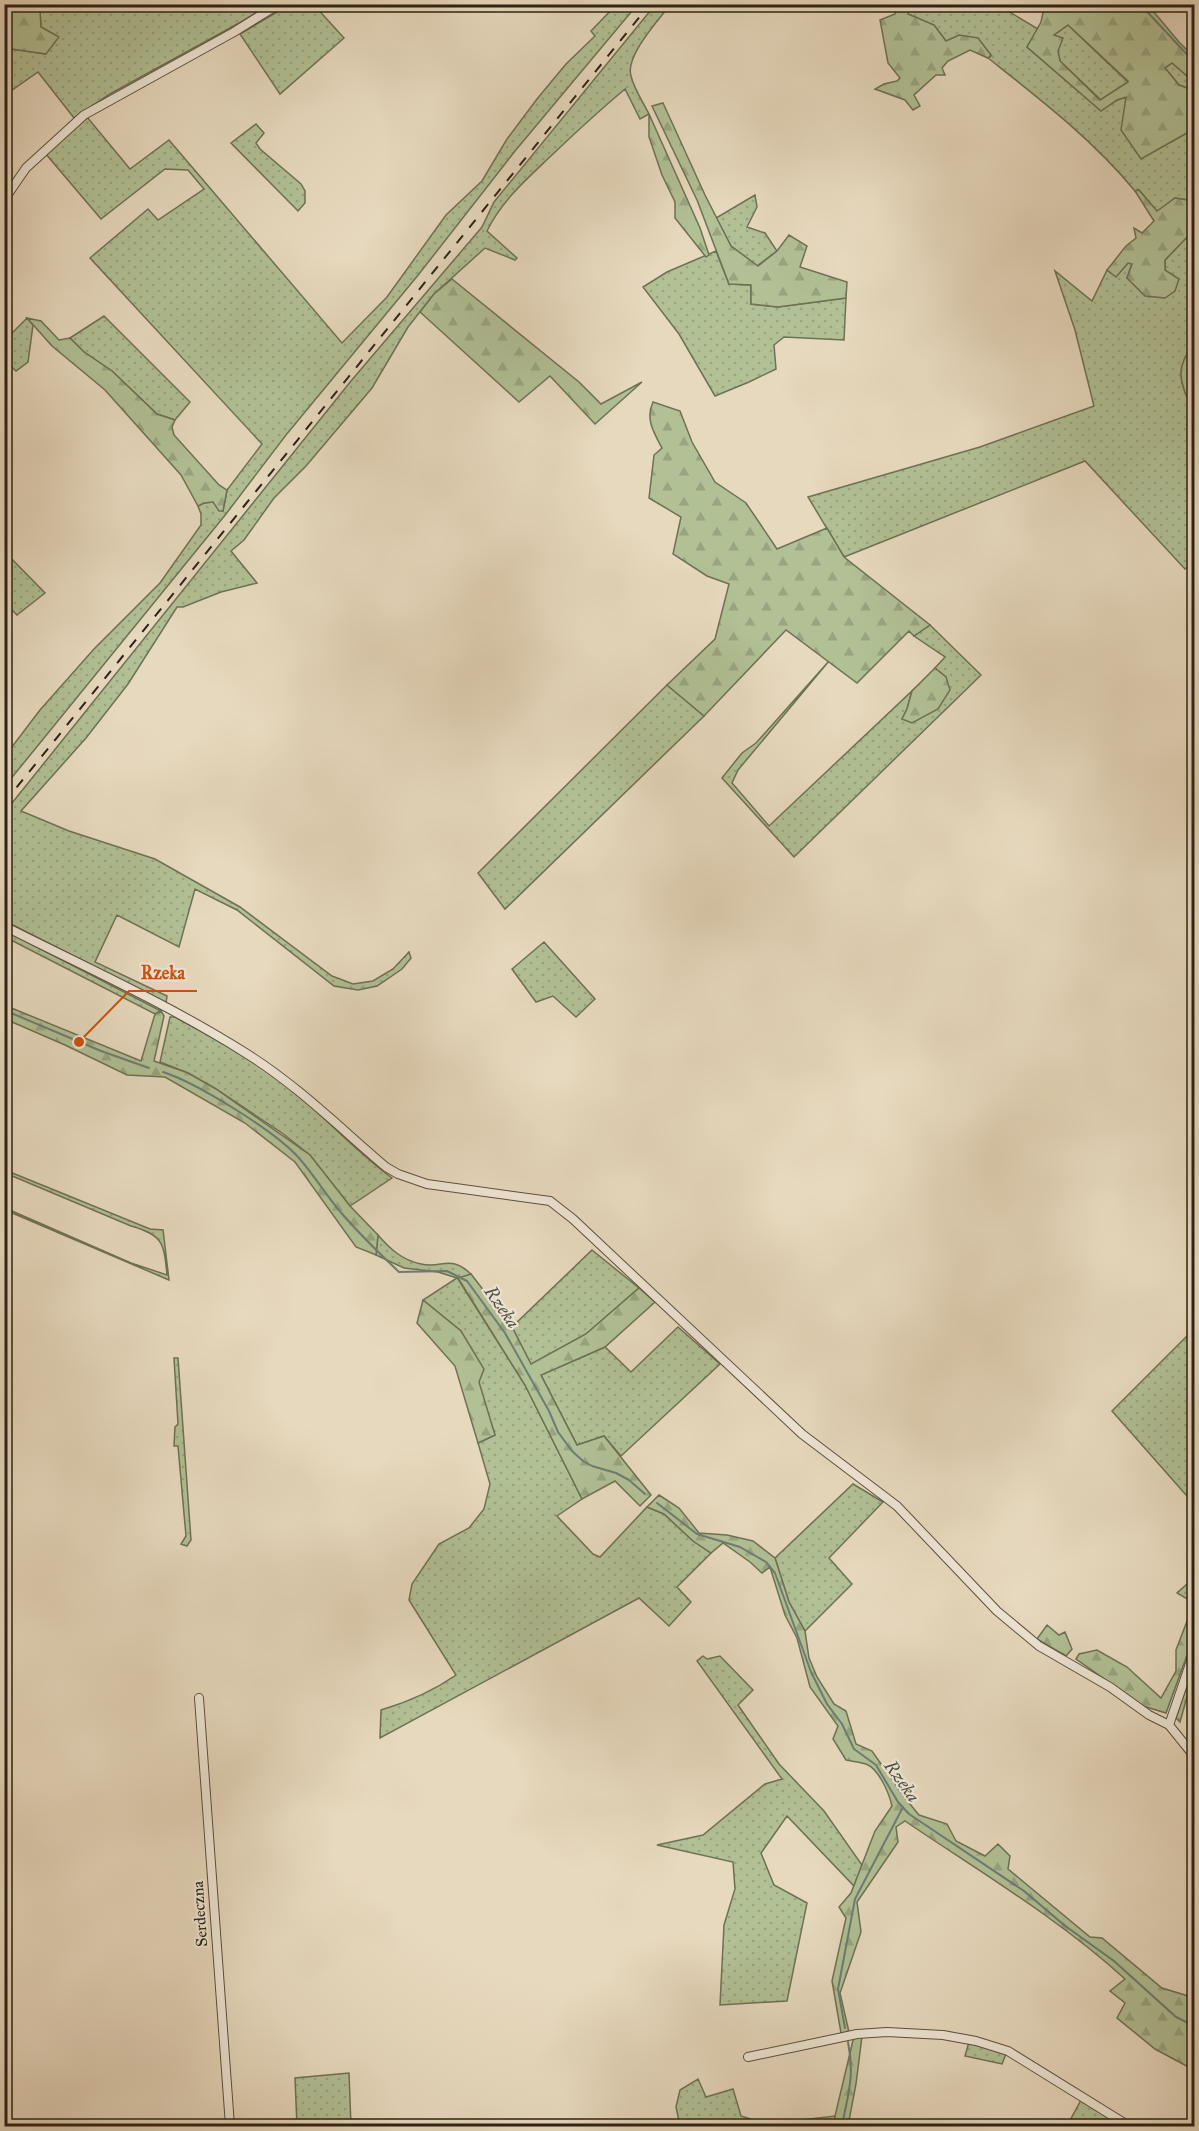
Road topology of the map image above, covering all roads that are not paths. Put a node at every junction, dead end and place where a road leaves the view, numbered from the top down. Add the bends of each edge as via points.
1 (279, 4) edge
2 (4, 200) edge
3 (4, 926) edge
4 (1194, 1652) edge
5 (199, 1698) dead end
6 (1169, 1725) junction
7 (1194, 1756) edge
8 (748, 2057) dead end
9 (230, 2127) edge
10 (1129, 2127) edge

1 - 2 street via 78,119 26,168
3 - 6 street via 244,1052 292,1085 398,1174 427,1184 550,1201 802,1434 897,1506 997,1611 1039,1646
4 - 6 street
5 - 9 street, Serdeczna
6 - 7 street
8 - 10 street via 857,2034 887,2032 965,2039 1008,2051

